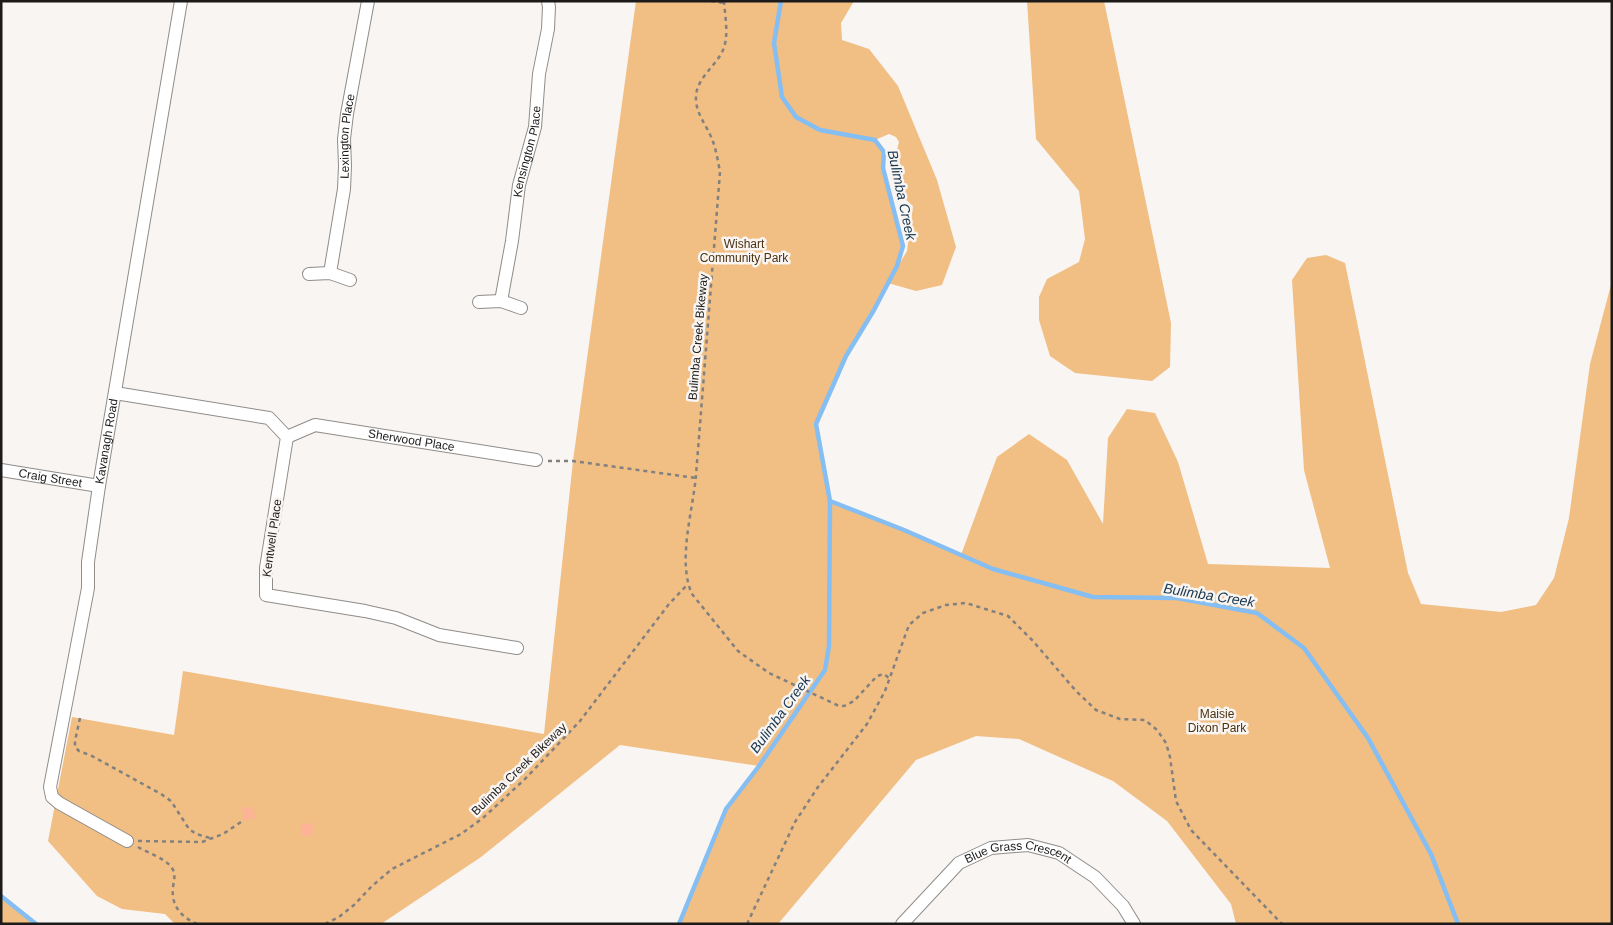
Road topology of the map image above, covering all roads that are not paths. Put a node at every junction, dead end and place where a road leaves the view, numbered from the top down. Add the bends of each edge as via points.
1 (181, 1) edge
2 (368, 1) edge
3 (548, 1) edge
4 (330, 273) junction
5 (308, 274) dead end
6 (350, 280) dead end
7 (500, 301) junction
8 (478, 302) dead end
9 (521, 308) dead end
10 (115, 393) junction
11 (287, 437) junction
12 (536, 460) road end
13 (1, 470) edge
14 (99, 486) junction
15 (516, 648) dead end
16 (126, 841) road end
17 (902, 924) edge
18 (1134, 924) edge

1 - 10 street, Kavanagh Road
2 - 4 street, Lexington Place via 347,114 344,189
3 - 7 street, Kensington Place via 548,29 539,74 535,127 519,185
4 - 5 street
4 - 6 street
7 - 8 street
7 - 9 street
10 - 11 street via 269,418
10 - 14 street, Kavanagh Road
11 - 12 street, Sherwood Place via 315,425
11 - 15 street, Kentwell Place via 266,568 266,595 365,611 396,618 440,635
13 - 14 street, Craig Street
14 - 16 street, Kavanagh Road via 88,562 88,588 50,787 52,797 59,802
17 - 18 street, Blue Grass Crescent via 958,863 991,848 1028,845 1059,853 1095,876 1123,906

